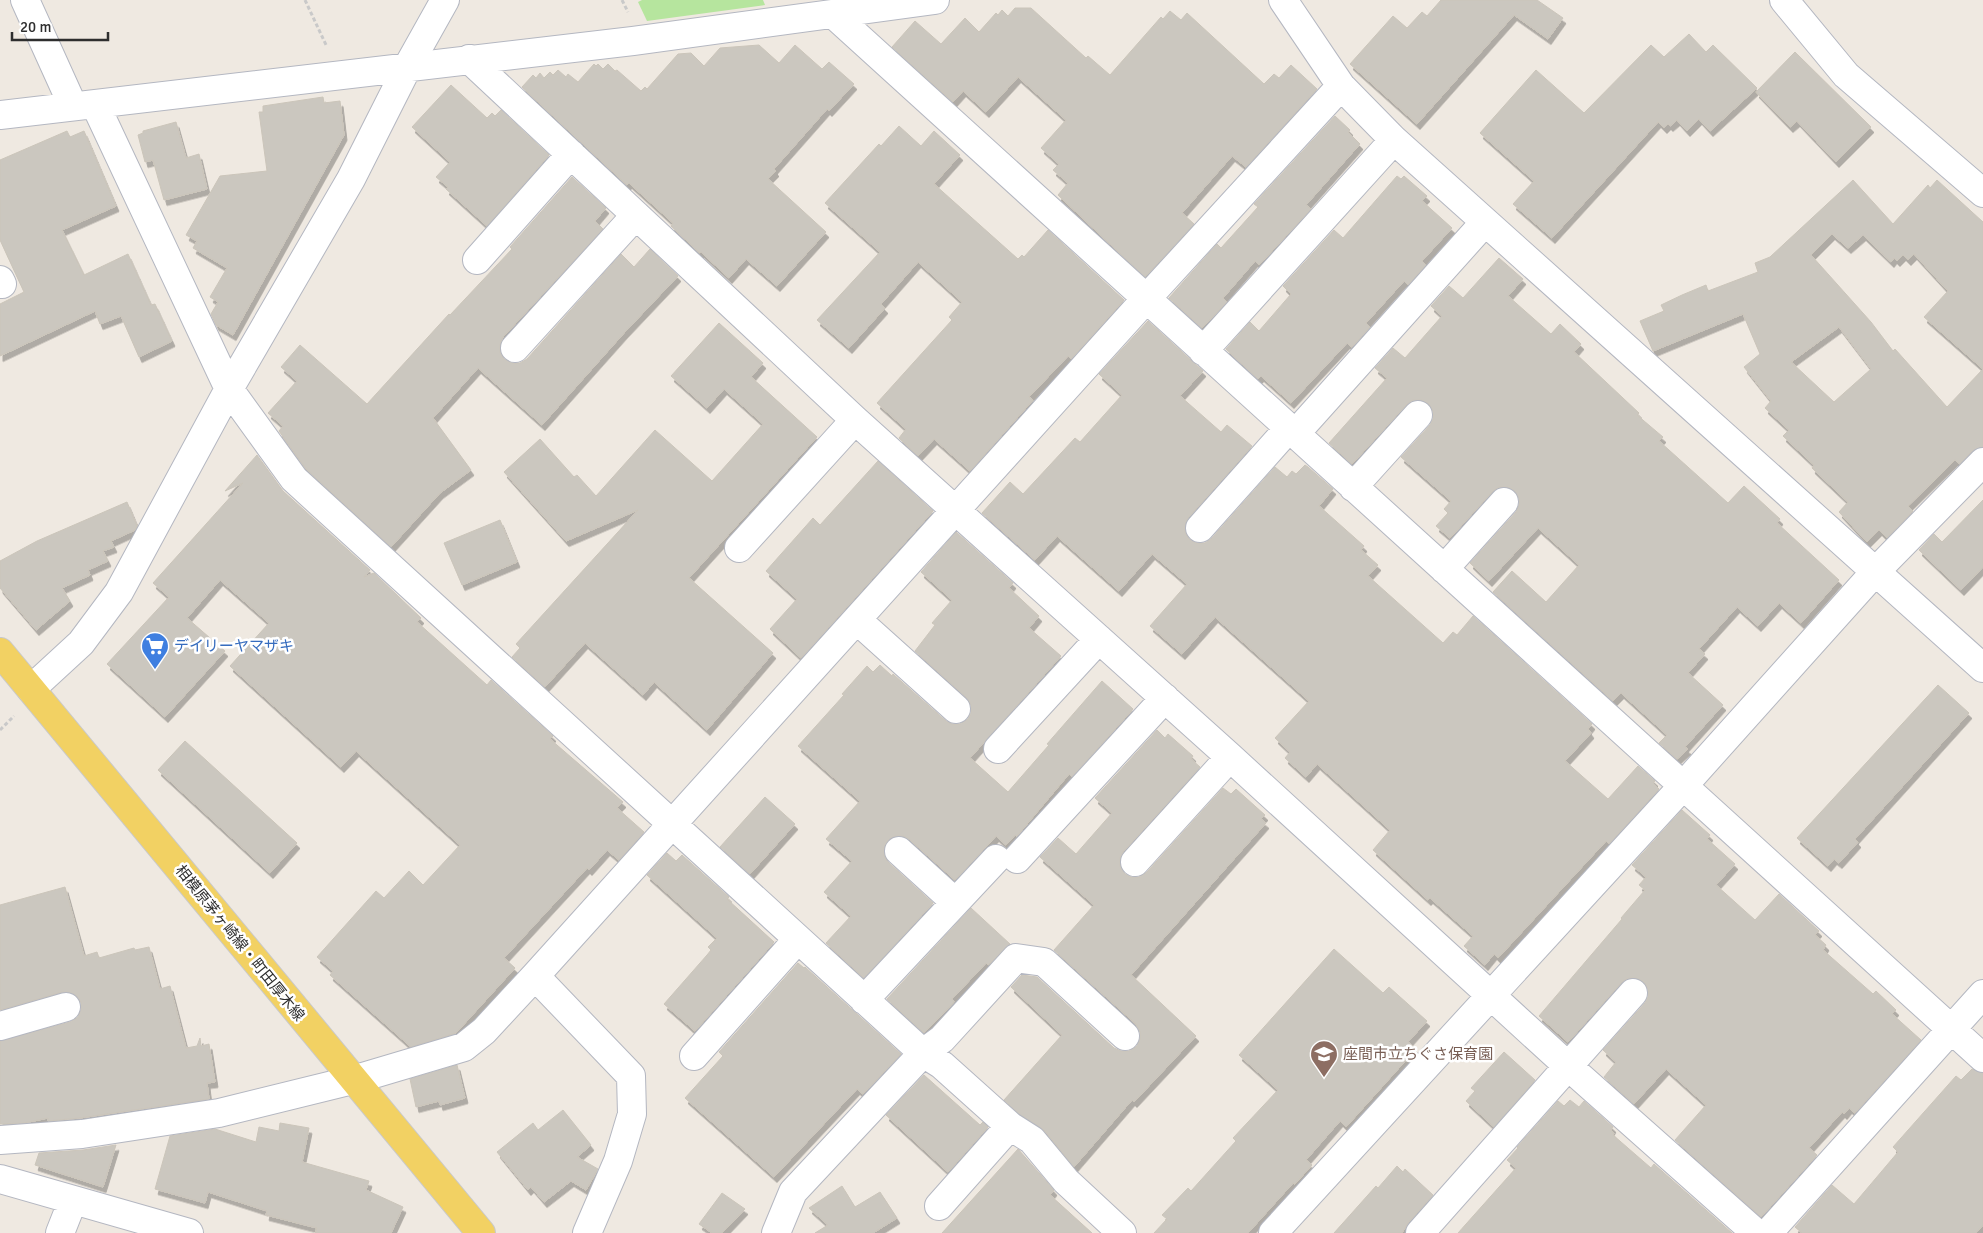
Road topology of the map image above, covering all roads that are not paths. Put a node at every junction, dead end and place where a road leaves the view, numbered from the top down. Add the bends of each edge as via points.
1 (25, 0) edge
2 (445, 0) edge
3 (935, 0) edge
4 (1283, 0) edge
5 (1785, 0) edge
6 (833, 14) junction
7 (469, 59) junction
8 (408, 66) junction
9 (1341, 86) junction
10 (84, 105) junction
11 (0, 115) edge
12 (1394, 140) junction
13 (571, 154) junction
14 (1983, 193) edge
15 (636, 215) junction
16 (1485, 222) junction
17 (476, 260) dead end
18 (1146, 299) junction
19 (515, 348) dead end
20 (1203, 351) junction
21 (229, 390) junction
22 (1418, 415) dead end
23 (855, 420) junction
24 (1292, 431) junction
25 (1983, 462) edge
26 (1353, 487) junction
27 (1504, 502) dead end
28 (956, 510) junction
29 (1200, 528) dead end
30 (739, 548) dead end
31 (1444, 569) junction
32 (1875, 572) junction
33 (856, 620) junction
34 (1099, 639) junction
35 (0, 652) edge
36 (1983, 668) edge
37 (1165, 698) junction
38 (25, 700) junction
39 (956, 709) dead end
40 (998, 749) dead end
41 (1230, 757) junction
42 (1683, 786) junction
43 (672, 825) junction
44 (899, 851) dead end
45 (1135, 862) dead end
46 (955, 902) junction
47 (798, 939) junction
48 (535, 976) junction
49 (1633, 993) dead end
50 (1491, 994) junction
51 (1983, 994) edge
52 (864, 1000) junction
53 (66, 1007) dead end
54 (0, 1026) edge
55 (1952, 1029) junction
56 (1126, 1036) dead end
57 (922, 1053) junction
58 (694, 1056) dead end
59 (1983, 1058) edge
60 (1569, 1066) junction
61 (353, 1080) junction
62 (1010, 1126) junction
63 (0, 1140) edge
64 (0, 1179) edge
65 (73, 1200) junction
66 (939, 1206) dead end
67 (60, 1233) edge
68 (190, 1233) edge
69 (481, 1233) edge
70 (587, 1233) edge
71 (776, 1233) edge
72 (1122, 1233) edge
73 (1273, 1233) edge
74 (1420, 1233) edge
75 (1756, 1233) edge
76 (1768, 1233) edge

1 - 10 street
2 - 8 street
3 - 6 street
4 - 9 street
5 - 14 street via 1846,75
6 - 7 street
6 - 18 street
7 - 8 street
7 - 13 street
8 - 10 street
8 - 21 street via 351,179
9 - 12 street
9 - 18 street
10 - 11 street
10 - 21 street
12 - 16 street
12 - 20 street
13 - 15 street
13 - 17 street
15 - 19 street
15 - 23 street
16 - 24 street
16 - 32 street
18 - 20 street
18 - 28 street
20 - 24 street
21 - 38 street via 119,592 81,643
21 - 43 street via 294,479
22 - 26 street
23 - 28 street
23 - 30 street
24 - 26 street
24 - 29 street
25 - 32 street
26 - 31 street
27 - 31 street
28 - 33 street
28 - 34 street
31 - 42 street
32 - 36 street
32 - 42 street
33 - 39 street
33 - 43 street
34 - 37 street
34 - 40 street
35 - 38 main road, 相模原茅ヶ崎線・町田厚木線
37 - 41 street
37 - 46 street via 1006,859
38 - 61 main road, 相模原茅ヶ崎線・町田厚木線
41 - 45 street
41 - 50 street
42 - 50 street
42 - 55 street
43 - 47 street
43 - 48 street
44 - 46 street
46 - 52 street
47 - 52 street
47 - 58 street
48 - 61 street via 484,1031 464,1047
48 - 70 street via 631,1076 632,1114 618,1161
49 - 60 street
50 - 60 street
50 - 73 street
51 - 55 street
52 - 57 street
53 - 54 street
55 - 59 street
55 - 76 street
56 - 57 street via 1044,962 1016,958 942,1039
57 - 62 street via 942,1065
57 - 71 street via 793,1192
60 - 74 street
60 - 75 street
61 - 63 street via 219,1113 82,1134
61 - 69 main road, 相模原茅ヶ崎線・町田厚木線
62 - 66 street
62 - 72 street via 1032,1140 1066,1181
64 - 65 street
65 - 67 street
65 - 68 street

